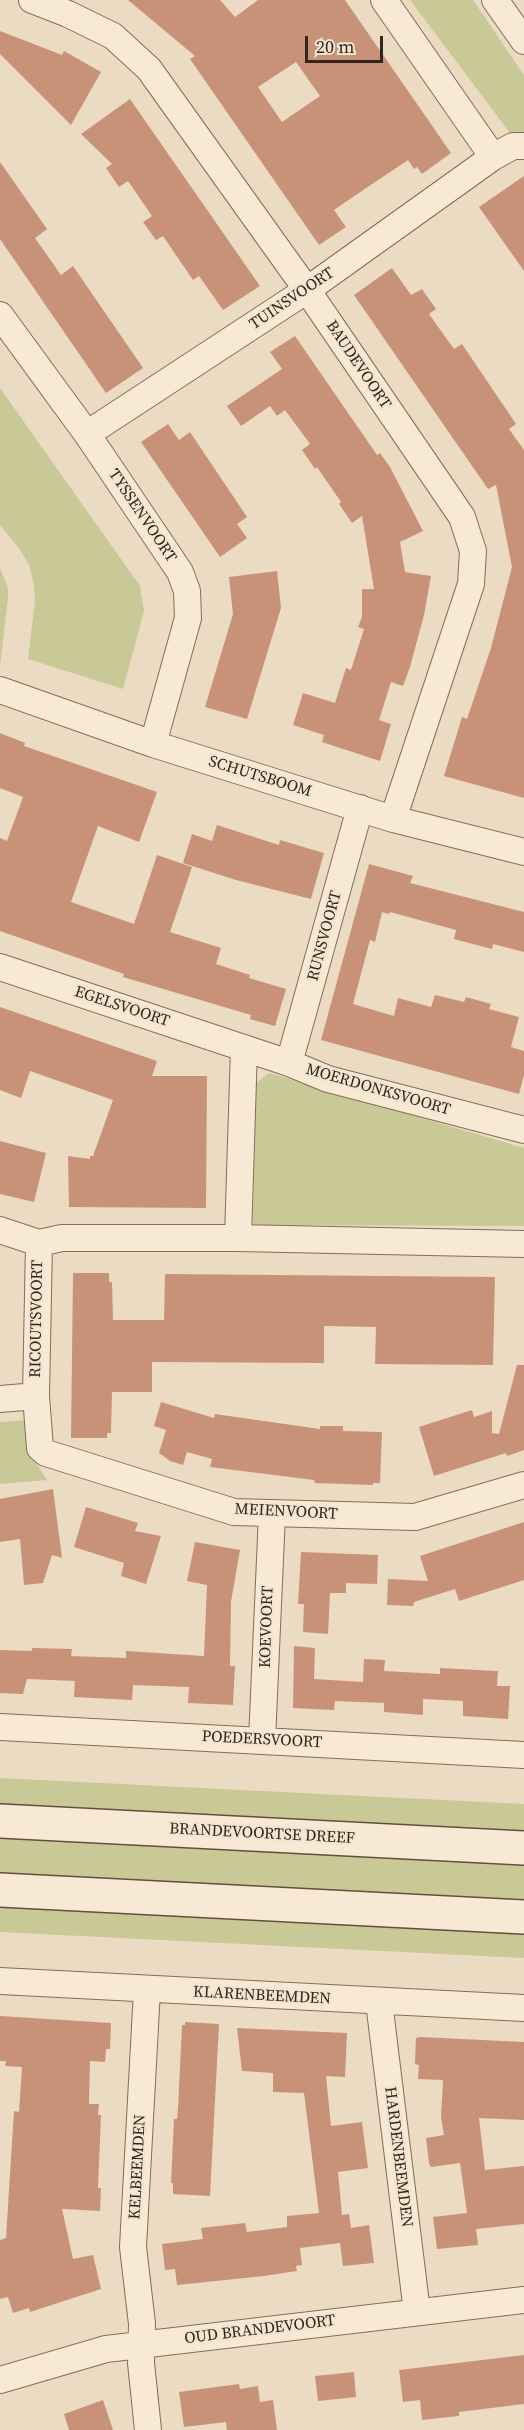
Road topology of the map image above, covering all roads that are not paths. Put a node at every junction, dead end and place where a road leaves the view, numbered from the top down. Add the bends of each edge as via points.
1 (32, 0) edge
2 (384, 0) edge
3 (495, 0) edge
4 (524, 41) edge
5 (524, 146) edge
6 (493, 157) junction
7 (307, 290) junction
8 (0, 315) edge
9 (87, 434) junction
10 (0, 690) edge
11 (153, 744) junction
12 (360, 808) junction
13 (393, 819) junction
14 (524, 852) edge
15 (0, 967) edge
16 (244, 1048) junction
17 (289, 1063) junction
18 (524, 1130) edge
19 (0, 1230) edge
20 (238, 1238) junction
21 (39, 1243) junction
22 (524, 1244) edge
23 (36, 1396) junction
24 (0, 1399) edge
25 (52, 1456) joint
26 (524, 1485) edge
27 (272, 1514) junction
28 (0, 1727) edge
29 (262, 1740) junction
30 (524, 1755) edge
31 (0, 1821) edge
32 (524, 1848) edge
33 (0, 1890) edge
34 (524, 1917) edge
35 (0, 1981) edge
36 (147, 1990) junction
37 (379, 2002) junction
38 (524, 2008) edge
39 (524, 2300) edge
40 (417, 2312) junction
41 (142, 2344) junction
42 (0, 2380) edge
43 (148, 2430) edge

1 - 7 street, BAUDEVOORT via 113,36 149,69
2 - 6 street
3 - 4 street
5 - 6 street, TUINSVOORT via 513,146
6 - 7 street, TUINSVOORT
7 - 9 street, TUINSVOORT
7 - 13 street, BAUDEVOORT via 462,517 474,551 471,584
8 - 9 street, TYSSENVOORT
9 - 11 street, TYSSENVOORT via 180,572 187,591 188,618
10 - 11 street, SCHUTSBOOM
11 - 12 street, SCHUTSBOOM
12 - 13 street, SCHUTSBOOM
12 - 17 street, RUNSVOORT
13 - 14 street, SCHUTSBOOM
15 - 16 street, EGELSVOORT
16 - 17 street, MOERDONKSVOORT
16 - 20 street
17 - 18 street, MOERDONKSVOORT via 328,1079
19 - 21 street
20 - 21 street via 62,1238
20 - 22 street
21 - 23 street, RICOUTSVOORT
23 - 24 street, RICOUTSVOORT
23 - 25 street, RICOUTSVOORT via 40,1448
25 - 27 street, MEIENVOORT via 234,1512
26 - 27 street, MEIENVOORT via 415,1517
27 - 29 street, KOEVOORT
28 - 29 street, POEDERSVOORT
29 - 30 street, POEDERSVOORT
31 - 32 main road, BRANDEVOORTSE DREEF
33 - 34 main road
35 - 36 street, KLARENBEEMDEN
36 - 37 street, KLARENBEEMDEN
36 - 41 street, KELBEEMDEN via 133,2247
37 - 38 street, KLARENBEEMDEN
37 - 40 street, HARDENBEEMDEN
39 - 40 street, OUD BRANDEVOORT
40 - 41 street, OUD BRANDEVOORT
41 - 42 street, OUD BRANDEVOORT via 106,2349
41 - 43 street, KELBEEMDEN

